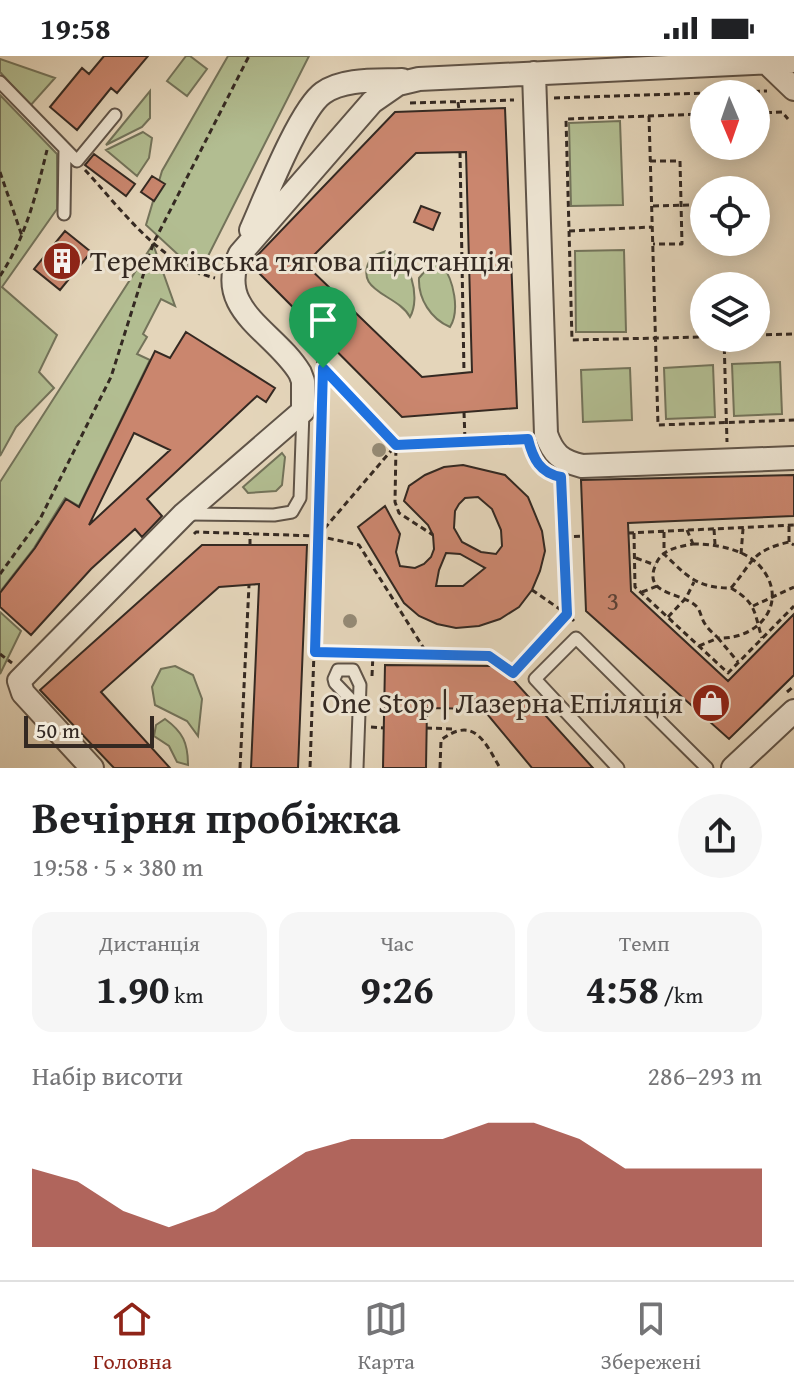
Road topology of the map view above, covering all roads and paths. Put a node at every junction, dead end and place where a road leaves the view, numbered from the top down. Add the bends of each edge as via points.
1 (249, 56) edge
2 (794, 61) edge
3 (766, 62) junction
4 (534, 73) junction
5 (419, 79) junction
6 (0, 82) edge
7 (794, 89) edge
8 (690, 94) edge
9 (535, 99) junction
10 (458, 102) junction
11 (402, 103) dead end
12 (459, 110) dead end
13 (770, 112) edge
14 (115, 115) dead end
15 (690, 115) edge
16 (649, 116) junction
17 (788, 119) dead end
18 (51, 134) junction
19 (65, 149) junction
20 (460, 152) dead end
21 (77, 161) junction
22 (650, 161) junction
23 (0, 172) edge
24 (681, 205) junction
25 (689, 205) dead end
26 (651, 206) junction
27 (64, 214) dead end
28 (652, 227) junction
29 (569, 231) junction
30 (22, 237) junction
31 (153, 244) junction
32 (653, 244) junction
33 (240, 254) junction
34 (0, 276) edge
35 (231, 282) junction
36 (794, 334) edge
37 (770, 335) edge
38 (690, 337) edge
39 (655, 338) junction
40 (724, 352) edge
41 (312, 356) dead end
42 (323, 368) junction
43 (464, 373) dead end
44 (323, 383) dead end
45 (312, 412) junction
46 (464, 412) dead end
47 (794, 420) edge
48 (726, 423) junction
49 (528, 439) dead end
50 (465, 442) junction
51 (396, 445) junction
52 (794, 458) edge
53 (727, 461) junction
54 (551, 475) dead end
55 (184, 514) junction
56 (792, 525) edge
57 (743, 528) junction
58 (714, 529) junction
59 (687, 530) junction
60 (664, 532) junction
61 (250, 534) junction
62 (433, 535) dead end
63 (318, 536) junction
64 (583, 536) dead end
65 (564, 537) junction
66 (185, 542) dead end
67 (789, 542) junction
68 (693, 544) junction
69 (715, 544) junction
70 (250, 545) dead end
71 (794, 545) edge
72 (664, 554) junction
73 (741, 554) junction
74 (634, 557) junction
75 (751, 560) junction
76 (655, 565) junction
77 (0, 574) edge
78 (695, 582) junction
79 (249, 585) dead end
80 (657, 586) junction
81 (794, 587) edge
82 (731, 588) junction
83 (532, 590) dead end
84 (641, 592) junction
85 (773, 597) junction
86 (686, 598) junction
87 (753, 606) junction
88 (794, 606) edge
89 (567, 614) junction
90 (668, 617) junction
91 (579, 625) dead end
92 (758, 625) junction
93 (718, 638) junction
94 (762, 638) junction
95 (699, 646) junction
96 (315, 652) junction
97 (0, 654) edge
98 (428, 655) junction
99 (12, 663) dead end
100 (738, 663) junction
101 (359, 708) dead end
102 (794, 711) edge
103 (371, 727) dead end
104 (384, 728) dead end
105 (426, 728) dead end
106 (455, 729) junction
107 (92, 768) edge
108 (240, 768) edge
109 (310, 768) edge
110 (357, 768) edge
111 (440, 768) edge
112 (500, 768) edge
113 (618, 768) edge
114 (707, 768) edge
115 (733, 768) edge

1 - 31 path
2 - 3 street
3 - 4 street
3 - 7 street
4 - 5 street
4 - 9 street
5 - 33 street via 398,84 372,102
5 - 33 street via 359,82 323,93 303,119
6 - 18 lane
8 - 9 path
9 - 10 path
9 - 53 street via 546,434 551,448 564,461 582,466
10 - 11 path
10 - 12 path
13 - 17 path via 782,112
14 - 21 lane
15 - 16 path
16 - 22 path
16 - 29 path via 566,119
18 - 19 lane
18 - 30 path
19 - 21 lane
19 - 27 lane
20 - 43 path
21 - 31 path
22 - 24 path via 680,161
22 - 26 path
23 - 30 path
24 - 25 path
24 - 26 path
24 - 32 path via 682,244
26 - 28 path
28 - 29 path
28 - 32 path
29 - 39 path via 572,340
30 - 34 path
31 - 35 path via 199,274
31 - 77 path via 111,377 40,519
32 - 39 path
33 - 35 street
35 - 45 street via 240,306 300,373
36 - 37 path
38 - 39 path
39 - 48 path via 658,425
40 - 48 path
41 - 42 path
42 - 44 path
42 - 51 path
45 - 55 street
45 - 55 lane via 300,498 292,512
45 - 63 path
46 - 50 path
47 - 48 path
48 - 53 path
49 - 50 path
50 - 51 path
51 - 62 path via 399,513
51 - 63 path
52 - 53 street
54 - 65 path via 561,477
55 - 107 street via 19,681 23,693
56 - 57 path
56 - 67 path
57 - 58 path
57 - 73 path
58 - 59 path
58 - 69 path
59 - 60 path
59 - 68 path
60 - 72 path
60 - 74 path via 631,533
61 - 63 path
61 - 66 path via 196,532
61 - 70 path
63 - 96 path
63 - 98 path via 359,545
64 - 65 path
65 - 89 path
67 - 71 path
67 - 75 path via 765,547
68 - 69 path
68 - 72 path
69 - 73 path
72 - 76 path
72 - 78 path
73 - 75 path
74 - 76 path
74 - 84 path via 635,587
75 - 82 path
75 - 85 path
76 - 80 path
78 - 82 path
78 - 86 path
79 - 108 path
80 - 84 path
80 - 86 path via 670,596
81 - 85 path
82 - 87 path
83 - 89 path
84 - 90 path
85 - 87 path
85 - 92 path via 768,616
86 - 90 path
86 - 93 path
87 - 92 path
88 - 94 path
89 - 91 path
89 - 98 path via 513,673 489,656
90 - 95 path
92 - 93 path via 731,639
92 - 94 path
93 - 95 path
93 - 100 path
94 - 100 path
95 - 100 path via 731,674
96 - 98 path
96 - 109 path
97 - 99 path
101 - 110 lane
102 - 115 street
103 - 104 path
105 - 106 path
106 - 111 path via 441,740
106 - 112 path via 467,729 486,741
113 - 114 lane via 535,679 576,638

